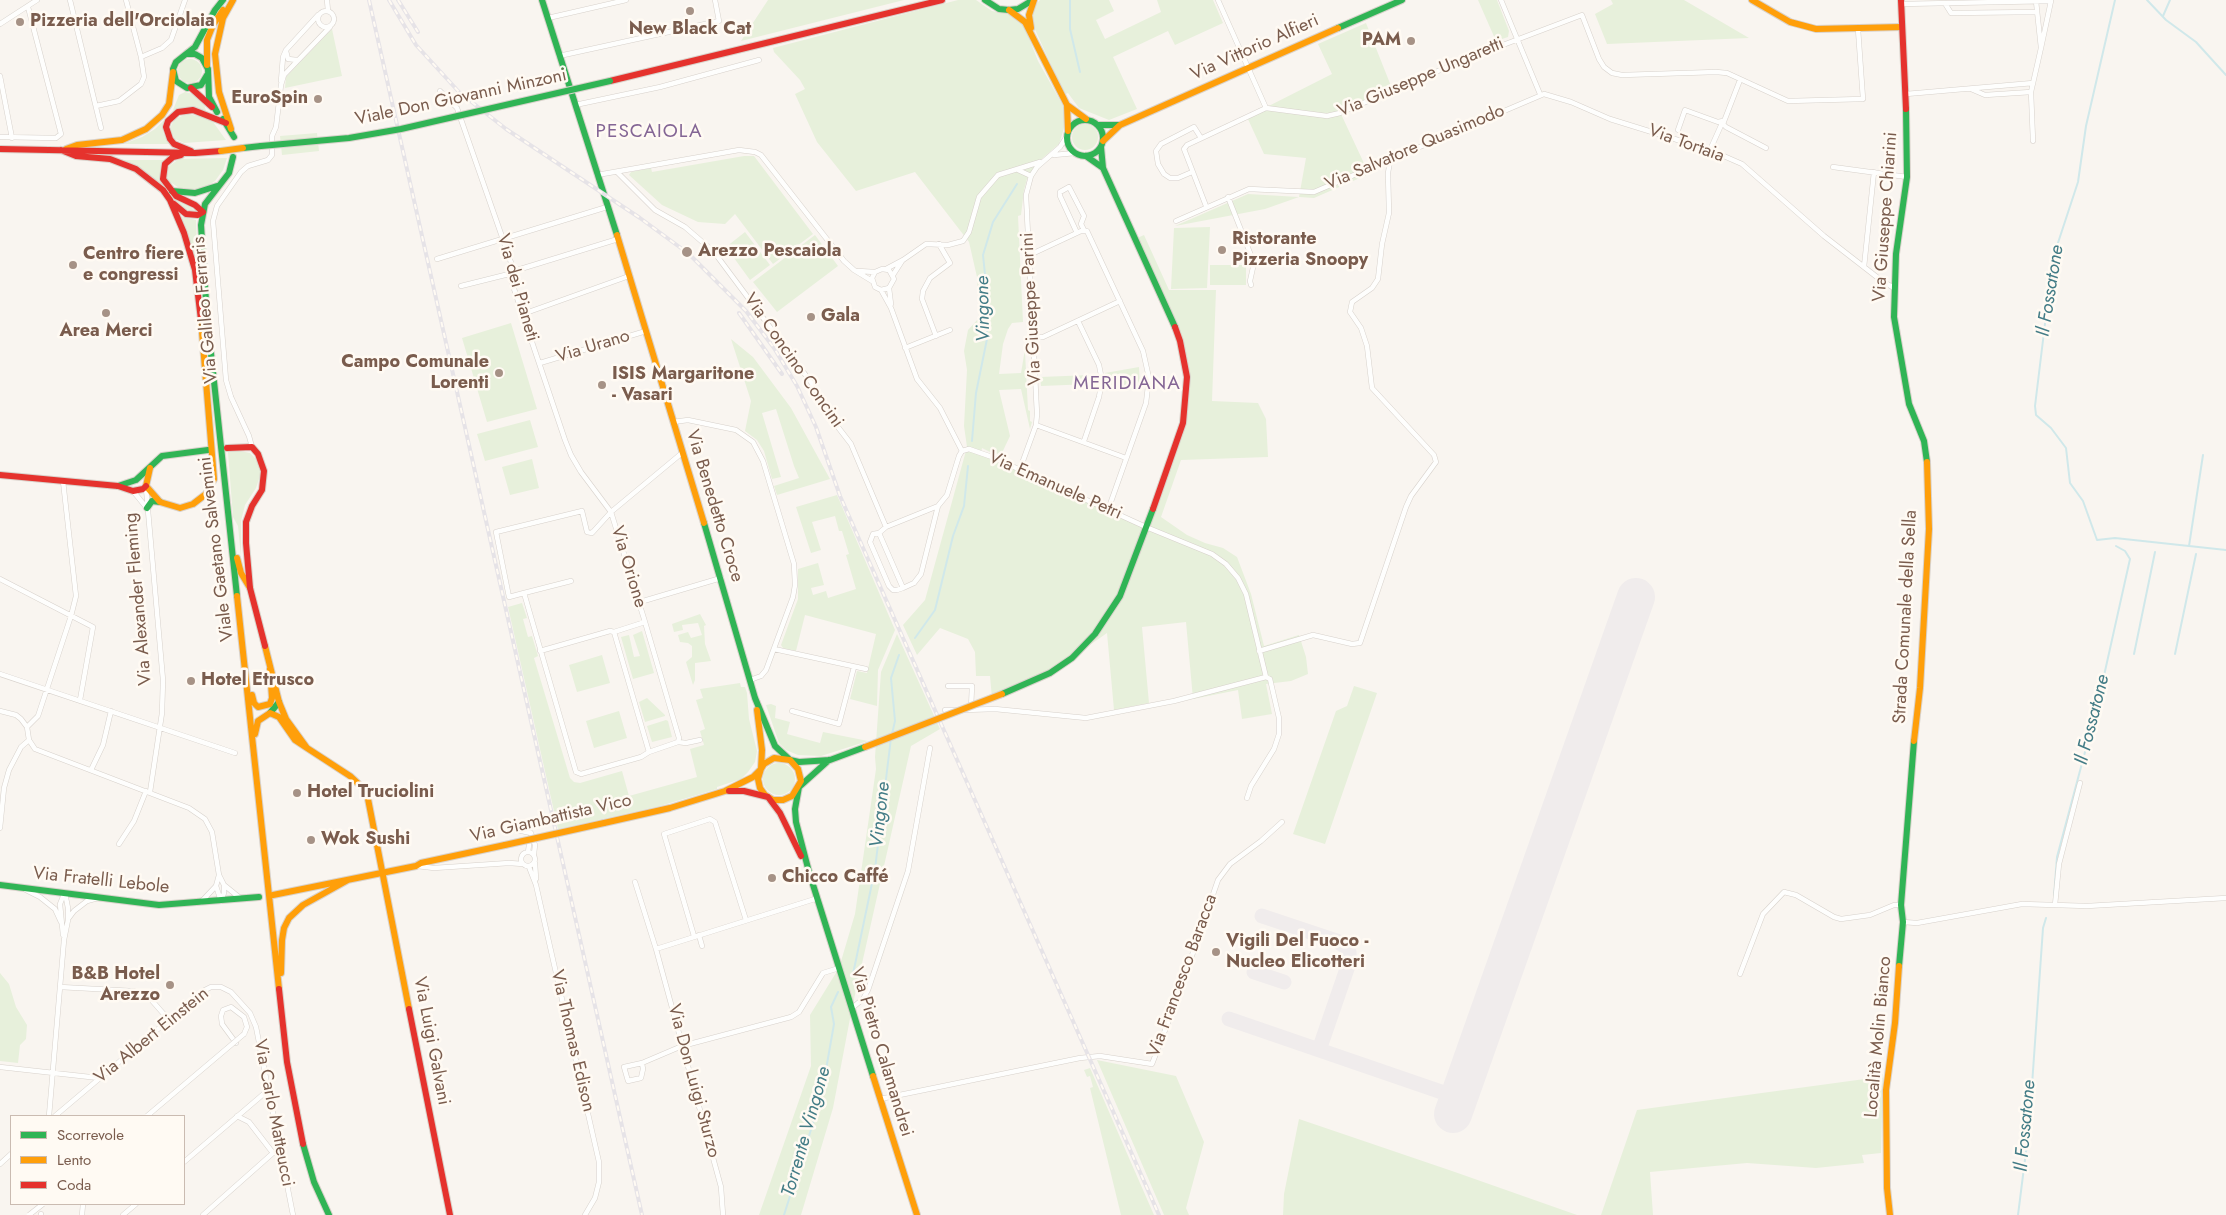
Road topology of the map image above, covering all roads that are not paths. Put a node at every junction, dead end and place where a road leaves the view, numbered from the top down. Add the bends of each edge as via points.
1 (37, 0) edge
2 (70, 0) edge
3 (126, 0) edge
4 (185, 0) edge
5 (223, 0) edge
6 (232, 0) edge
7 (327, 0) edge
8 (542, 0) edge
9 (599, 0) edge
10 (626, 0) edge
11 (714, 0) edge
12 (928, 0) edge
13 (942, 0) edge
14 (985, 0) edge
15 (1034, 0) edge
16 (1218, 0) edge
17 (1402, 0) edge
18 (1501, 0) edge
19 (1752, 0) edge
20 (2051, 0) edge
21 (2036, 1) edge
22 (1901, 2) edge
23 (920, 4) junction
24 (1946, 4) junction
25 (600, 6) junction
26 (28, 7) junction
27 (1009, 10) junction
28 (328, 11) junction
29 (2037, 12) junction
30 (318, 15) junction
31 (548, 18) junction
32 (0, 24) edge
33 (330, 27) junction
34 (1902, 27) junction
35 (1858, 29) junction
36 (1032, 34) junction
37 (1517, 39) junction
38 (2041, 48) junction
39 (286, 50) junction
40 (186, 54) junction
41 (141, 56) junction
42 (560, 56) junction
43 (297, 60) junction
44 (759, 60) dead end
45 (1248, 67) junction
46 (174, 72) junction
47 (207, 72) junction
48 (0, 76) edge
49 (1740, 80) junction
50 (2033, 83) junction
51 (281, 85) junction
52 (190, 88) junction
53 (1970, 89) junction
54 (440, 91) dead end
55 (2031, 92) junction
56 (1540, 94) junction
57 (1906, 94) junction
58 (575, 105) junction
59 (1067, 105) junction
60 (96, 106) junction
61 (1266, 108) junction
62 (217, 112) junction
63 (1088, 120) junction
64 (168, 121) junction
65 (1723, 121) junction
66 (226, 123) junction
67 (1120, 124) junction
68 (1098, 125) junction
69 (101, 128) dead end
70 (1678, 130) dead end
71 (1067, 133) junction
72 (0, 137) edge
73 (12, 138) junction
74 (1201, 138) junction
75 (2033, 141) dead end
76 (1102, 144) junction
77 (1766, 148) dead end
78 (0, 149) edge
79 (62, 150) junction
80 (1710, 150) junction
81 (195, 153) junction
82 (1075, 153) junction
83 (1051, 156) junction
84 (1086, 156) junction
85 (234, 157) dead end
86 (1390, 161) junction
87 (1041, 162) junction
88 (1833, 166) dead end
89 (1103, 168) junction
90 (1016, 169) junction
91 (617, 172) junction
92 (1192, 172) junction
93 (1874, 172) junction
94 (597, 175) junction
95 (1031, 176) junction
96 (1907, 176) junction
97 (219, 185) junction
98 (172, 191) junction
99 (1228, 197) junction
100 (170, 200) junction
101 (1206, 206) junction
102 (607, 207) junction
103 (203, 212) junction
104 (1176, 221) dead end
105 (1086, 231) junction
106 (1077, 232) junction
107 (503, 239) junction
108 (618, 240) junction
109 (939, 244) junction
110 (1029, 253) junction
111 (437, 259) dead end
112 (903, 260) junction
113 (1864, 267) junction
114 (886, 269) junction
115 (854, 270) junction
116 (512, 272) junction
117 (875, 272) junction
118 (629, 276) junction
119 (893, 276) junction
120 (872, 281) junction
121 (1251, 285) dead end
122 (461, 286) dead end
123 (890, 288) junction
124 (1894, 288) junction
125 (881, 290) junction
126 (1120, 301) junction
127 (891, 308) junction
128 (523, 314) junction
129 (1894, 317) joint
130 (1078, 321) junction
131 (950, 330) dead end
132 (646, 331) junction
133 (936, 336) junction
134 (1033, 338) junction
135 (905, 348) junction
136 (540, 362) junction
137 (205, 366) junction
138 (673, 422) junction
139 (1036, 425) junction
140 (1084, 441) junction
141 (252, 447) junction
142 (227, 448) dead end
143 (208, 450) dead end
144 (962, 451) junction
145 (221, 453) junction
146 (682, 453) junction
147 (1126, 458) junction
148 (151, 465) junction
149 (1020, 469) junction
150 (0, 475) edge
151 (63, 481) junction
152 (128, 483) junction
153 (118, 486) junction
154 (146, 486) junction
155 (133, 491) junction
156 (160, 502) junction
157 (938, 506) junction
158 (147, 508) junction
159 (1108, 510) junction
160 (611, 512) junction
161 (229, 521) junction
162 (886, 527) junction
163 (1146, 527) junction
164 (879, 533) junction
165 (721, 578) junction
166 (0, 579) edge
167 (571, 581) dead end
168 (250, 588) junction
169 (903, 588) junction
170 (524, 593) junction
171 (640, 602) junction
172 (71, 616) junction
173 (645, 622) junction
174 (614, 632) junction
175 (774, 649) junction
176 (540, 651) junction
177 (1259, 651) junction
178 (244, 656) junction
179 (854, 667) junction
180 (270, 669) junction
181 (866, 669) dead end
182 (0, 674) edge
183 (1266, 678) junction
184 (750, 680) junction
185 (948, 686) dead end
186 (46, 689) junction
187 (755, 698) junction
188 (80, 700) junction
189 (279, 702) junction
190 (945, 710) dead end
191 (971, 710) junction
192 (0, 711) edge
193 (111, 711) junction
194 (792, 711) dead end
195 (270, 713) junction
196 (160, 727) junction
197 (27, 728) junction
198 (29, 740) junction
199 (700, 740) dead end
200 (678, 742) junction
201 (254, 748) junction
202 (306, 748) junction
203 (930, 748) dead end
204 (649, 752) junction
205 (235, 753) dead end
206 (790, 760) junction
207 (830, 760) junction
208 (760, 769) junction
209 (91, 770) junction
210 (2080, 783) dead end
211 (799, 787) junction
212 (725, 791) junction
213 (148, 792) junction
214 (768, 797) junction
215 (1247, 798) dead end
216 (1282, 822) dead end
217 (503, 827) dead end
218 (0, 828) edge
219 (522, 830) junction
220 (120, 844) dead end
221 (528, 852) junction
222 (534, 854) junction
223 (535, 863) junction
224 (522, 864) junction
225 (416, 866) junction
226 (529, 867) junction
227 (809, 872) junction
228 (384, 873) junction
229 (219, 875) junction
230 (348, 880) junction
231 (634, 882) dead end
232 (0, 884) edge
233 (224, 885) junction
234 (536, 885) junction
235 (216, 886) junction
236 (20, 887) junction
237 (65, 893) junction
238 (273, 895) dead end
239 (100, 897) junction
240 (259, 897) dead end
241 (818, 898) junction
242 (2226, 898) edge
243 (241, 899) junction
244 (221, 900) junction
245 (200, 902) junction
246 (1901, 905) junction
247 (2056, 906) junction
248 (68, 920) junction
249 (746, 920) junction
250 (61, 922) junction
251 (1904, 922) junction
252 (696, 935) junction
253 (64, 940) junction
254 (702, 946) dead end
255 (656, 949) junction
256 (840, 970) junction
257 (1740, 974) dead end
258 (60, 987) junction
259 (280, 997) junction
260 (851, 1005) junction
261 (250, 1013) joint
262 (168, 1020) junction
263 (235, 1042) edge
264 (235, 1042) edge
265 (235, 1042) edge
266 (682, 1046) junction
267 (642, 1062) junction
268 (0, 1067) edge
269 (52, 1073) junction
270 (99, 1078) junction
271 (267, 1091) junction
272 (880, 1099) junction
273 (49, 1115) edge
274 (56, 1115) edge
275 (148, 1115) edge
276 (237, 1116) junction
277 (281, 1151) junction
278 (273, 1152) junction
279 (10, 1155) edge
280 (185, 1161) edge
281 (0, 1164) edge
282 (42, 1205) edge
283 (135, 1205) edge
284 (29, 1215) edge
285 (123, 1215) edge
286 (203, 1215) edge
287 (293, 1215) edge
288 (329, 1215) edge
289 (450, 1215) edge
290 (585, 1215) edge
291 (723, 1215) edge
292 (917, 1215) edge
293 (1890, 1215) edge

1 - 26 street
2 - 60 street
3 - 41 street
4 - 41 street via 171,40 162,48
5 - 40 main road via 195,47
6 - 47 main road via 210,31 206,48
6 - 66 main road via 219,31 215,68 219,92 234,137
7 - 28 street
8 - 31 main road, Via Benedetto Croce
9 - 25 street
10 - 25 street
11 - 42 street via 719,21
12 - 23 main road, Viale Don Giovanni Minzoni
13 - 23 main road, Viale Don Giovanni Minzoni
14 - 27 main road via 999,9
15 - 27 main road
15 - 36 main road via 1028,15
16 - 45 street
17 - 45 main road, Via Vittorio Alfieri
18 - 37 street
19 - 35 main road via 1816,30
20 - 21 street
20 - 38 street
21 - 24 street
21 - 29 street
22 - 24 street
22 - 34 main road, Via Giuseppe Chiarini
23 - 81 main road, Viale Don Giovanni Minzoni, bridge via 610,81 392,130 349,138
24 - 29 street via 1951,13
25 - 31 street
26 - 32 street
26 - 73 street via 61,134 56,138
27 - 36 main road via 1025,22
28 - 30 street
28 - 33 street via 334,18
29 - 38 street
30 - 33 street via 320,25
30 - 39 street
31 - 42 main road, Via Benedetto Croce
33 - 43 street
34 - 35 main road
34 - 57 main road, Via Giuseppe Chiarini
35 - 49 street via 1862,99 1788,101
36 - 59 main road
37 - 49 street, Via Giuseppe Ungaretti via 1582,14 1599,60 1612,73 1716,72 1727,73
37 - 56 street
37 - 61 street, Via Giuseppe Ungaretti via 1334,116
38 - 50 street
39 - 43 street via 288,58
39 - 51 street
40 - 46 main road via 176,62
40 - 47 main road via 205,61
41 - 60 street via 145,71 141,84 119,101
42 - 58 main road, Via Benedetto Croce
43 - 51 street via 284,75
44 - 58 street via 660,87
45 - 61 street
45 - 67 main road, Via Vittorio Alfieri
46 - 52 main road via 179,84
46 - 79 main road via 169,104 146,129 122,140
47 - 52 main road via 202,85
47 - 62 main road via 209,97
48 - 73 street
49 - 65 street
50 - 53 street
50 - 55 street
51 - 141 street, Via Galileo Ferraris via 272,136 273,149 268,160 248,166 241,172 217,206 213,221 226,380
52 - 62 main road
52 - 64 main road via 178,93
53 - 55 street via 1985,95
53 - 57 street
54 - 107 street, Via dei Pianeti via 457,108
55 - 75 street
56 - 80 street, Via Tortaia
56 - 86 street, Via Salvatore Quasimodo
57 - 96 main road, Via Giuseppe Chiarini
58 - 94 main road, Via Benedetto Croce
59 - 63 main road
59 - 71 main road
60 - 69 street
61 - 74 street
62 - 66 main road
63 - 68 main road
63 - 71 main road via 1076,121
64 - 66 main road via 178,112 193,110
64 - 81 main road via 167,134 174,144
65 - 70 street via 1685,110
65 - 77 street via 1726,127
65 - 80 street
67 - 68 main road, Via Vittorio Alfieri
67 - 76 main road, Via Vittorio Alfieri
68 - 76 main road via 1103,136
71 - 82 main road via 1070,148
71 - 83 street, Via Giuseppe Parini
72 - 73 street
74 - 92 street via 1184,149
74 - 92 street via 1194,127 1161,144 1156,151 1158,164 1170,178
76 - 84 main road via 1092,155
76 - 89 main road
78 - 79 main road, Viale Don Giovanni Minzoni
79 - 81 main road, Viale Don Giovanni Minzoni
79 - 100 main road via 76,156 110,159 136,169 163,190
80 - 113 street, Via Tortaia via 1742,164 1776,196
81 - 98 main road via 173,157 165,164 163,179
82 - 83 street, Via Giuseppe Parini
82 - 84 main road
83 - 87 street, Via Giuseppe Parini
84 - 89 main road
85 - 97 main road, Viale Gaetano Salvemini via 229,173
86 - 99 street, Via Salvatore Quasimodo via 1314,192 1249,189
86 - 177 street via 1389,213 1378,279 1372,288 1352,302 1350,312 1361,328 1367,346 1372,388 1434,455 1436,462 1406,506 1360,642 1352,644 1313,635
87 - 90 street
87 - 95 street, Via Giuseppe Parini
88 - 93 street
89 - 163 main road via 1167,308 1185,361 1186,393 1182,423
90 - 95 street
90 - 109 street via 998,175 979,197 969,232 963,241
91 - 94 street
91 - 115 street via 739,150 755,152 761,155
91 - 162 street, Via Concino Concini via 655,210 702,240 733,276 846,436
92 - 101 street
93 - 96 street
93 - 113 street
94 - 102 main road, Via Benedetto Croce
95 - 110 street, Via Giuseppe Parini via 1026,195
96 - 124 main road, Via Giuseppe Chiarini
97 - 98 main road via 195,194
97 - 103 main road, Viale Gaetano Salvemini
98 - 103 main road
99 - 101 street, Via Salvatore Quasimodo
99 - 121 street via 1254,263
100 - 103 main road via 186,214
100 - 137 main road via 184,233 194,270
101 - 104 street, Via Salvatore Quasimodo
102 - 107 street
102 - 108 main road, Via Benedetto Croce
103 - 145 main road, Viale Gaetano Salvemini via 207,316
105 - 106 street
105 - 106 street via 1081,224 1084,216 1069,187 1060,192 1060,196
105 - 126 street
106 - 110 street
107 - 111 street
107 - 116 street, Via dei Pianeti
108 - 116 street
108 - 118 main road, Via Benedetto Croce
109 - 112 street via 926,244
109 - 133 street via 950,263 930,278 922,299
110 - 134 street, Via Giuseppe Parini
112 - 114 street
112 - 119 street
113 - 124 street, Via Tortaia
114 - 117 street
114 - 119 street
115 - 117 street
115 - 120 street
116 - 122 street
116 - 128 street, Via dei Pianeti
117 - 120 street
118 - 128 street
118 - 132 main road, Via Benedetto Croce
119 - 123 street
120 - 125 street
123 - 125 street
123 - 127 street
124 - 129 main road, Via Giuseppe Chiarini
125 - 127 street
126 - 130 street
126 - 147 street via 1143,351 1149,378 1146,403
127 - 135 street
128 - 136 street, Via dei Pianeti
129 - 246 main road, Strada Comunale della Sella via 1909,404 1924,441 1927,459 1929,529 1920,688 1909,784
130 - 134 street
130 - 140 street via 1099,365 1102,380 1100,397
131 - 133 street
132 - 136 street, Via Urano
132 - 138 main road, Via Benedetto Croce
133 - 135 street
134 - 139 street, Via Giuseppe Parini
135 - 144 street via 917,379 940,408
136 - 160 street, Via dei Pianeti via 571,455
137 - 145 main road
137 - 156 main road via 214,479 206,494 193,504 180,508
138 - 146 main road, Via Benedetto Croce
138 - 175 street via 688,420 736,430 759,450 796,574 793,596
139 - 140 street
139 - 149 street, Via Giuseppe Parini
140 - 147 street
141 - 142 main road
141 - 168 main road, Via Galileo Ferraris via 262,463 264,479 246,522
143 - 148 main road via 162,456
144 - 149 street, Via Emanuele Petri via 969,449
144 - 157 street via 947,495
145 - 161 main road, Viale Gaetano Salvemini
146 - 160 street
146 - 165 main road, Via Benedetto Croce
147 - 159 street
148 - 152 main road
148 - 154 main road, Via Alexander Fleming
149 - 159 street, Via Emanuele Petri
150 - 151 main road
151 - 153 main road
151 - 172 street via 76,596
152 - 153 main road
152 - 154 main road
153 - 155 main road
154 - 155 main road
154 - 156 main road
154 - 158 street, Via Alexander Fleming
155 - 158 street
156 - 158 main road via 152,501
157 - 162 street
157 - 169 street via 921,574 914,583
158 - 196 street, Via Alexander Fleming via 161,648
159 - 163 street, Via Emanuele Petri
160 - 170 street via 592,533 587,532 582,511 496,532 509,597
160 - 171 street, Via Orione
161 - 168 main road via 241,572
161 - 178 main road, Viale Gaetano Salvemini
162 - 164 street
163 - 177 street, Via Emanuele Petri via 1212,554 1226,564 1246,594
163 - 207 main road, bridge via 1120,596 1095,634 1072,658 1050,673 1002,694
164 - 169 street
164 - 169 street via 873,534 872,549 889,586 893,590
165 - 171 street
165 - 184 main road, Via Benedetto Croce
166 - 172 street
167 - 170 street
168 - 180 main road, Via Galileo Ferraris
170 - 176 street
171 - 173 street, Via Orione
172 - 186 street
172 - 188 street via 93,627
173 - 174 street
173 - 200 street, Via Orione
174 - 176 street via 610,630
174 - 204 street
175 - 179 street
175 - 184 street via 766,670
176 - 204 street via 576,772 581,774
177 - 183 street, Via Emanuele Petri
178 - 180 main road via 253,700 258,707 268,706 271,701
178 - 201 main road, Viale Gaetano Salvemini
179 - 181 street
179 - 194 street via 839,724
180 - 189 main road, Via Galileo Ferraris
182 - 186 street
183 - 191 street via 1086,718 995,709
183 - 215 street, Via Emanuele Petri via 1270,679 1276,702 1279,734
184 - 187 main road, Via Benedetto Croce
185 - 191 street via 972,686
186 - 188 street
186 - 197 street via 38,716
187 - 206 main road, Via Benedetto Croce via 775,746
187 - 208 main road, Via Benedetto Croce via 762,750
188 - 193 street
189 - 195 main road
189 - 202 main road, Via Galileo Ferraris via 286,719
190 - 191 street
192 - 197 street via 16,715
193 - 196 street
193 - 209 street via 103,744
195 - 201 main road via 258,721
195 - 202 main road via 279,717 295,740
196 - 205 street
196 - 213 street, Via Alexander Fleming
197 - 198 street
198 - 209 street via 35,749
198 - 218 street via 21,747 9,770
199 - 200 street
200 - 204 street
201 - 259 main road, Viale Gaetano Salvemini
202 - 228 main road, Via Galileo Ferraris via 350,776 364,789
203 - 260 street via 908,871 868,990 863,999
206 - 207 main road
206 - 208 main road via 774,758
206 - 211 main road, Via Benedetto Croce via 800,775
207 - 211 main road
208 - 212 main road, Via Giambattista Vico via 742,784
208 - 214 main road, Via Benedetto Croce via 759,784
209 - 213 street
210 - 247 street via 2059,864
211 - 214 main road via 787,799
211 - 227 main road, Via Benedetto Croce via 796,822
212 - 214 main road, Via Giambattista Vico via 744,791
212 - 225 main road, Via Giambattista Vico, bridge via 670,808
213 - 220 street, Via Alexander Fleming
213 - 229 street via 189,808 205,819 212,832
214 - 227 main road, Via Benedetto Croce via 780,813
216 - 272 street, Via Francesco Baracca via 1230,864 1218,880 1152,1064 1100,1056 1080,1058
217 - 219 street
219 - 221 street via 529,836
219 - 222 street via 531,833
221 - 222 street
221 - 224 street via 521,857
222 - 223 street
223 - 226 street
223 - 234 street
224 - 225 street
224 - 226 street
225 - 228 main road, Via Giambattista Vico
226 - 234 street, Via Thomas Edison
227 - 241 main road, Via Benedetto Croce
228 - 230 main road
228 - 289 main road, Via Luigi Galvani
229 - 233 street
229 - 235 street
230 - 238 main road
230 - 259 main road via 295,910 289,918 282,940
231 - 255 street, Via Don Luigi Sturzo
232 - 236 main road, Via Fratelli Lebole
233 - 243 street
233 - 244 street
234 - 290 street, Via Thomas Edison via 599,1162 595,1198
235 - 244 street
235 - 245 street
236 - 237 main road, Via Fratelli Lebole
236 - 250 street via 48,903
237 - 239 main road, Via Fratelli Lebole
237 - 248 street
237 - 250 street via 60,904
239 - 245 main road, Via Fratelli Lebole via 159,905
239 - 248 street via 74,910
240 - 243 main road, Via Fratelli Lebole
241 - 249 street
241 - 256 main road, Via Pietro Calamandrei
242 - 247 street
243 - 244 main road, Via Fratelli Lebole
244 - 245 main road, Via Fratelli Lebole
246 - 251 main road, Strada Comunale della Sella
246 - 257 street via 1870,915 1841,918 1784,892 1763,914
247 - 251 street via 2022,904 1917,923
248 - 253 street
249 - 252 street
249 - 252 street via 715,822 710,819 664,834
250 - 253 street
251 - 293 main road, Località Molin Bianco via 1896,1024 1886,1090
252 - 254 street
252 - 255 street
253 - 258 street
255 - 266 street, Via Don Luigi Sturzo
256 - 260 main road, Via Pietro Calamandrei
256 - 266 street via 823,973 799,1012 791,1017
258 - 262 street via 133,991 146,995
258 - 269 street
259 - 288 main road via 299,1129 314,1182
260 - 272 main road, Via Pietro Calamandrei
261 - 262 street, Via Albert Einstein via 231,992 211,987
261 - 271 street, Via Carlo Matteucci via 256,1027
262 - 270 street, Via Albert Einstein
263 - 264 street, bridge via 222,1024 221,1016 223,1010 231,1007 244,1017 247,1027
265 - 275 street, bridge
266 - 267 street
266 - 291 street, Via Don Luigi Sturzo via 721,1187
267 - 267 street via 624,1067 628,1081 641,1078
268 - 269 street
269 - 270 street
269 - 273 street
270 - 274 street, Via Albert Einstein
271 - 276 street
271 - 277 street, Via Carlo Matteucci
272 - 292 main road, Via Pietro Calamandrei
276 - 278 street via 249,1122
276 - 280 street
277 - 278 street
277 - 287 street, Via Carlo Matteucci
278 - 286 street
279 - 281 street
282 - 284 street, bridge
283 - 285 street

